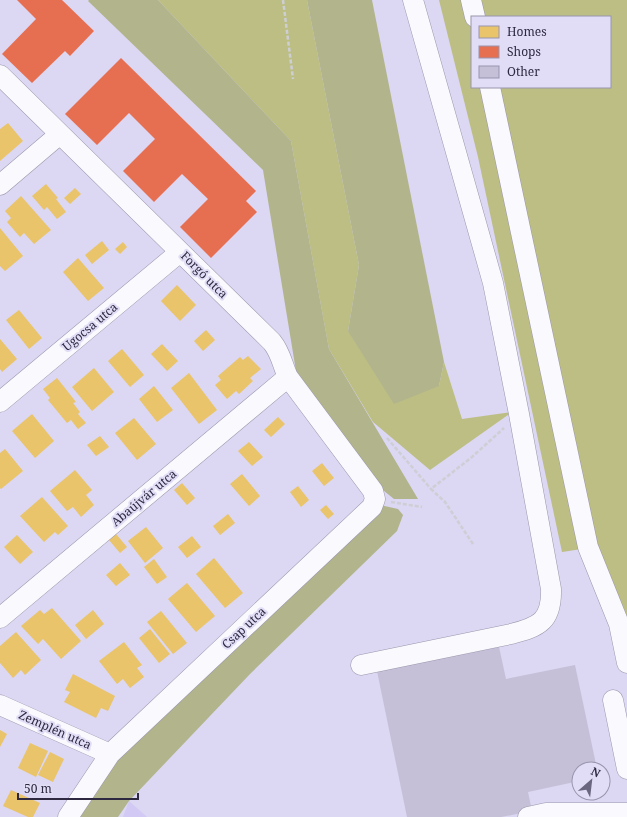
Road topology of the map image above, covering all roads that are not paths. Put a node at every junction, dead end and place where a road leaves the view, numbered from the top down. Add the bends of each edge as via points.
1 (413, 0) edge
2 (471, 0) edge
3 (475, 16) edge
4 (0, 75) edge
5 (490, 88) edge
6 (60, 134) junction
7 (0, 185) edge
8 (180, 252) junction
9 (288, 377) junction
10 (0, 402) edge
11 (375, 499) joint
12 (0, 618) edge
13 (627, 663) edge
14 (361, 665) dead end
15 (614, 700) dead end
16 (0, 705) edge
17 (110, 754) junction
18 (627, 769) edge
19 (627, 814) edge
20 (68, 817) edge
21 (528, 817) edge

1 - 14 street via 493,283 552,602 541,622 531,629
2 - 3 street
4 - 6 street, Forgó utca
5 - 13 street via 588,547 619,624
6 - 7 street
6 - 8 street, Forgó utca
8 - 9 street, Forgó utca via 272,342 279,351
8 - 10 street, Ugocsa utca
9 - 11 street, Forgó utca via 373,491
9 - 12 street, Abaújvár utca
11 - 17 street, Csap utca via 372,507
15 - 18 street
16 - 17 street, Zemplén utca
17 - 20 street, Csap utca
19 - 21 street via 546,814

